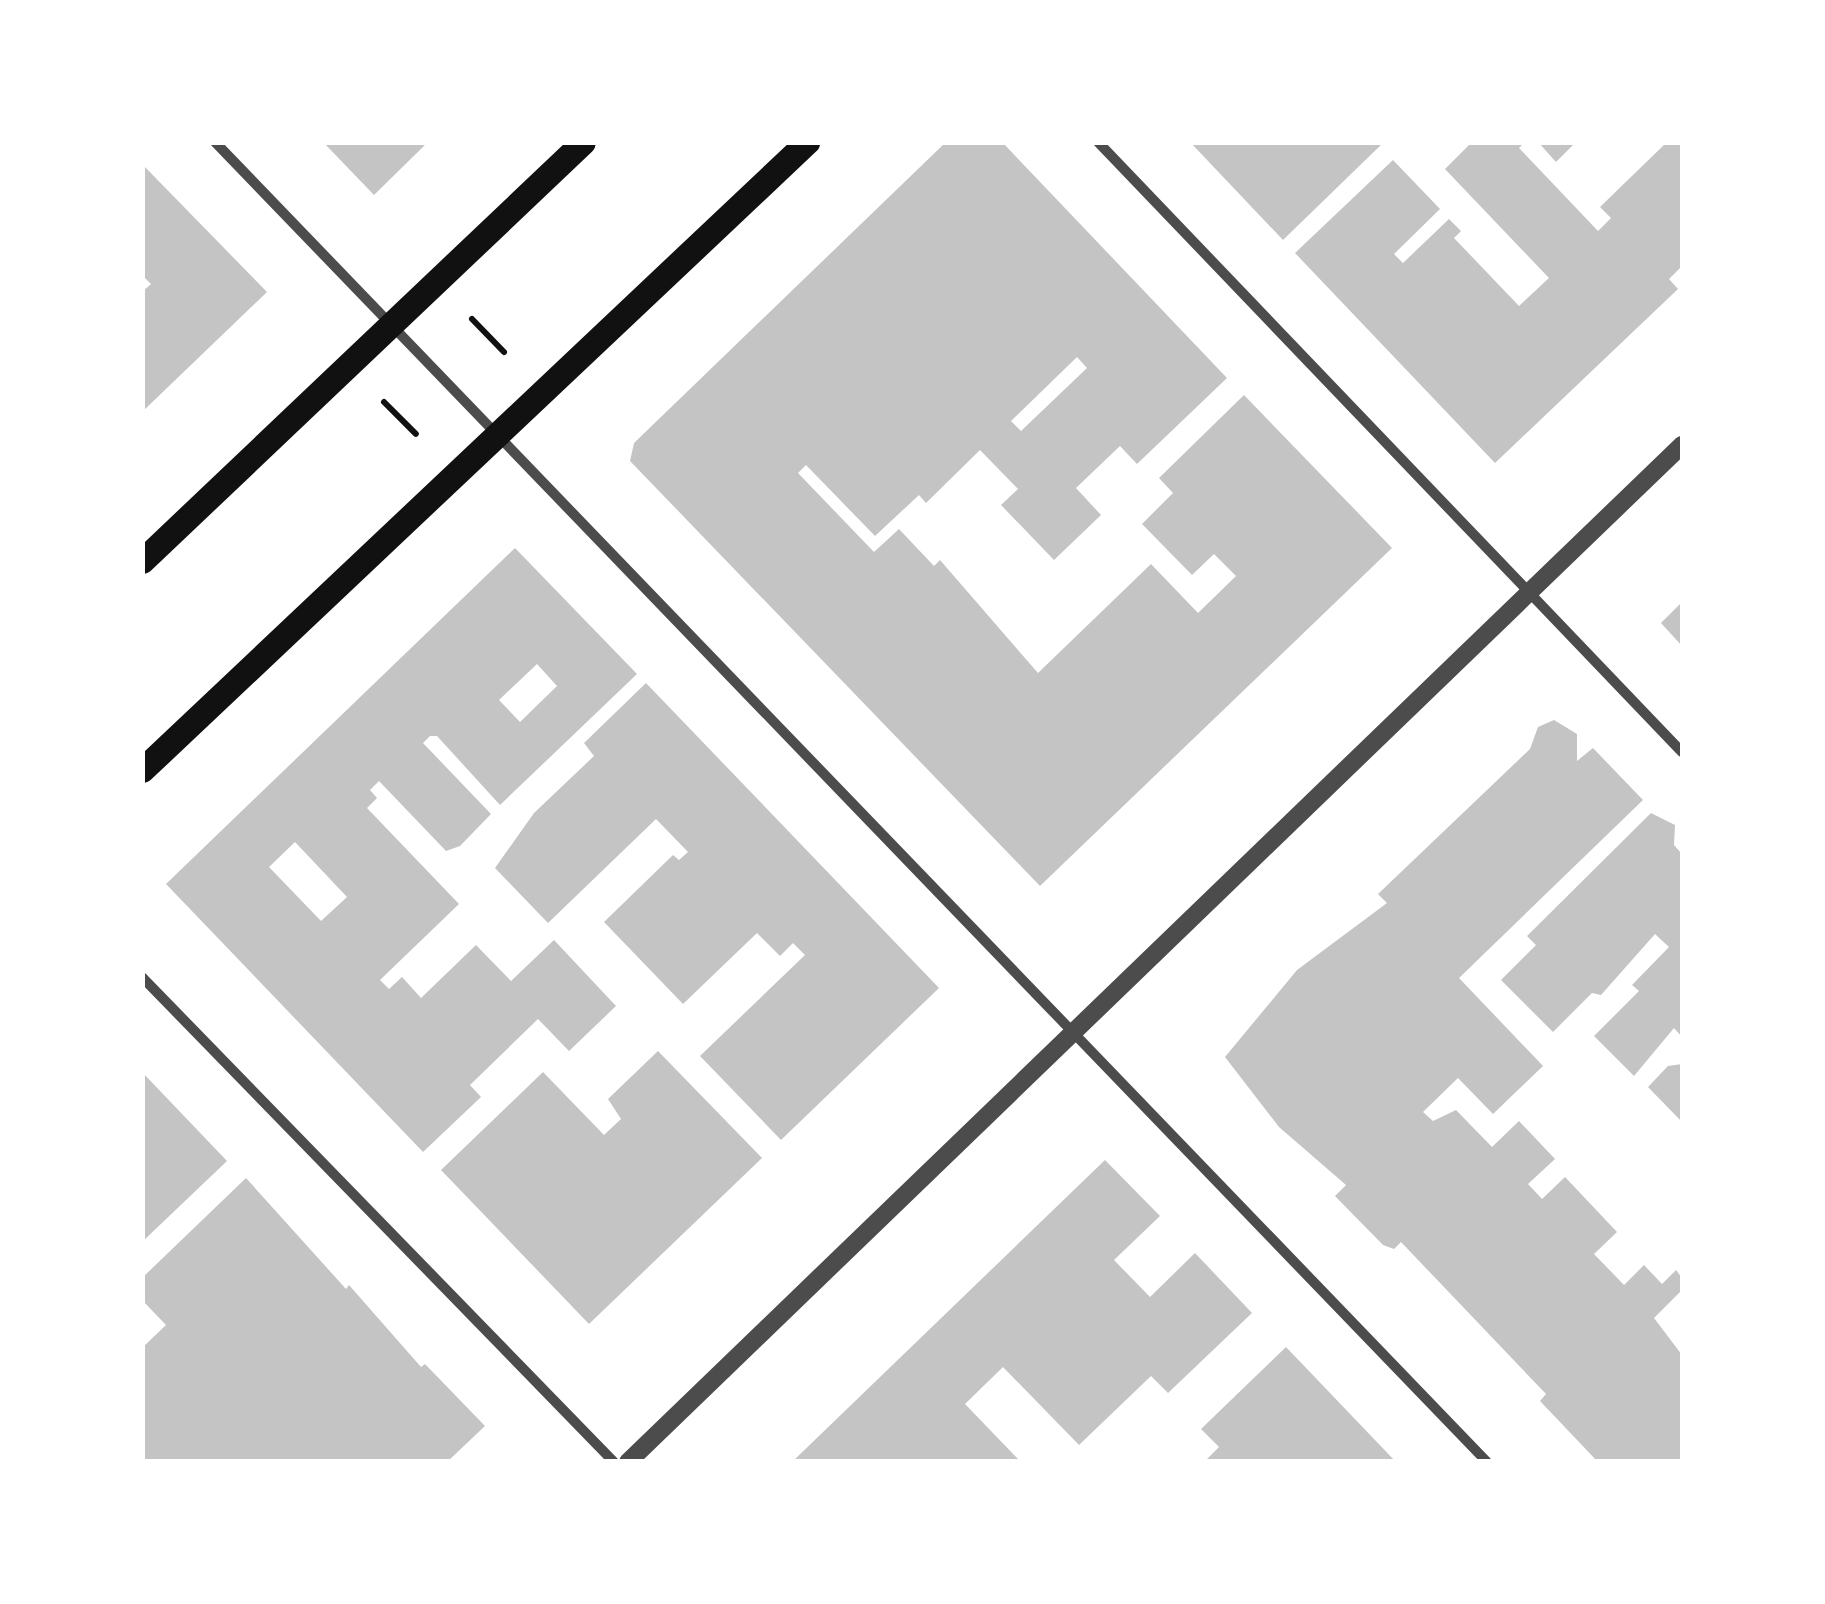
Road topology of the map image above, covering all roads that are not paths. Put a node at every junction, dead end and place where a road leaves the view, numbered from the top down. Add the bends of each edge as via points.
1 (215, 142) edge
2 (582, 142) edge
3 (807, 142) edge
4 (1098, 142) edge
5 (391, 324) junction
6 (501, 438) junction
7 (1682, 445) edge
8 (142, 561) edge
9 (1528, 593) junction
10 (1682, 752) edge
11 (142, 770) edge
12 (142, 976) edge
13 (1073, 1033) junction
14 (614, 1462) edge
15 (628, 1462) edge
16 (1487, 1462) edge

1 - 5 street
2 - 5 main road
3 - 6 main road
4 - 9 street
5 - 6 street
5 - 8 main road
6 - 11 main road
6 - 13 street
7 - 9 street
9 - 10 street
9 - 13 street
12 - 14 street
13 - 15 street
13 - 16 street

